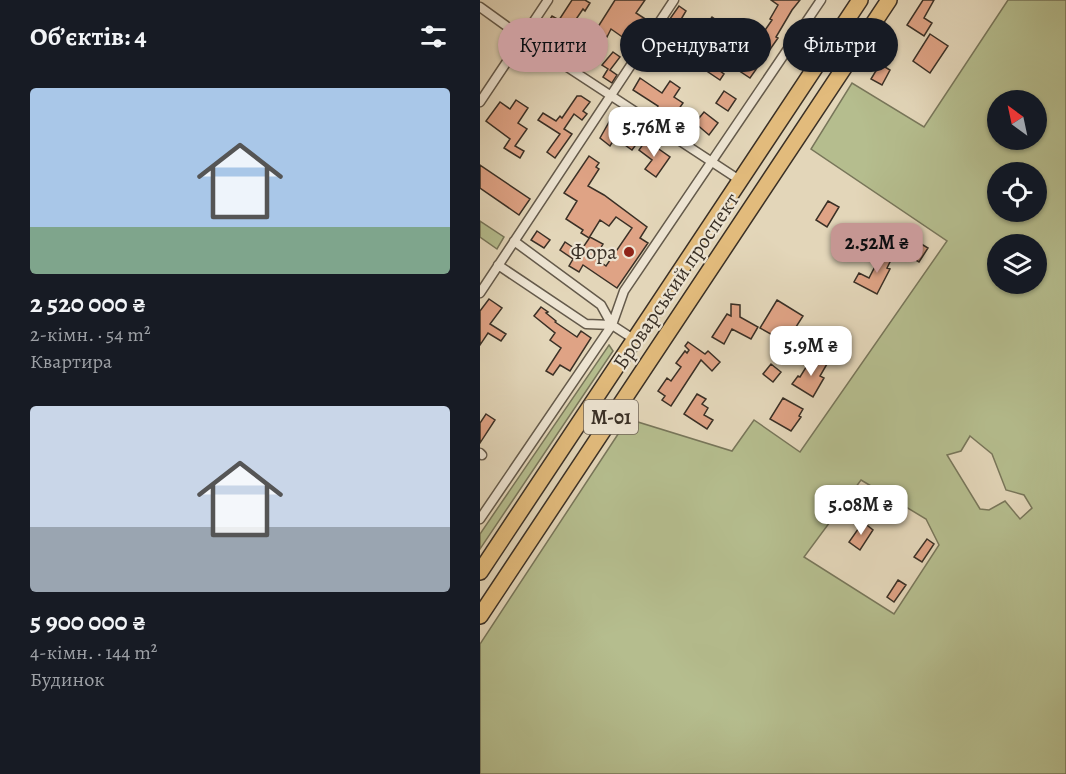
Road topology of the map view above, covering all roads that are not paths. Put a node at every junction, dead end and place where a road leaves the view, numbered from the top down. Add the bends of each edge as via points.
1 (548, 0) edge
2 (674, 0) edge
3 (820, 0) edge
4 (860, 0) edge
5 (889, 0) edge
6 (480, 7) edge
7 (536, 18) edge
8 (498, 20) edge
9 (500, 72) edge
10 (575, 72) edge
11 (610, 95) junction
12 (480, 102) edge
13 (712, 161) junction
14 (741, 181) junction
15 (514, 241) junction
16 (498, 265) junction
17 (480, 293) edge
18 (612, 325) junction
19 (635, 340) junction
20 (480, 519) edge
21 (480, 572) edge
22 (480, 615) edge

1 - 7 street
2 - 11 street
3 - 13 street, Броварський проспект
4 - 14 highway, Броварський проспект / М-01
5 - 22 highway, Броварський проспект / М-01
6 - 8 street
9 - 12 street
10 - 11 street
11 - 13 street
11 - 15 street
13 - 14 street
13 - 18 street, Броварський проспект via 624,291
14 - 19 highway, Броварський проспект / М-01
15 - 16 street
15 - 18 street via 601,305
16 - 17 street
16 - 18 street via 586,324
18 - 19 street, Броварський проспект
18 - 20 street, Броварський проспект
19 - 21 highway, Броварський проспект / М-01

